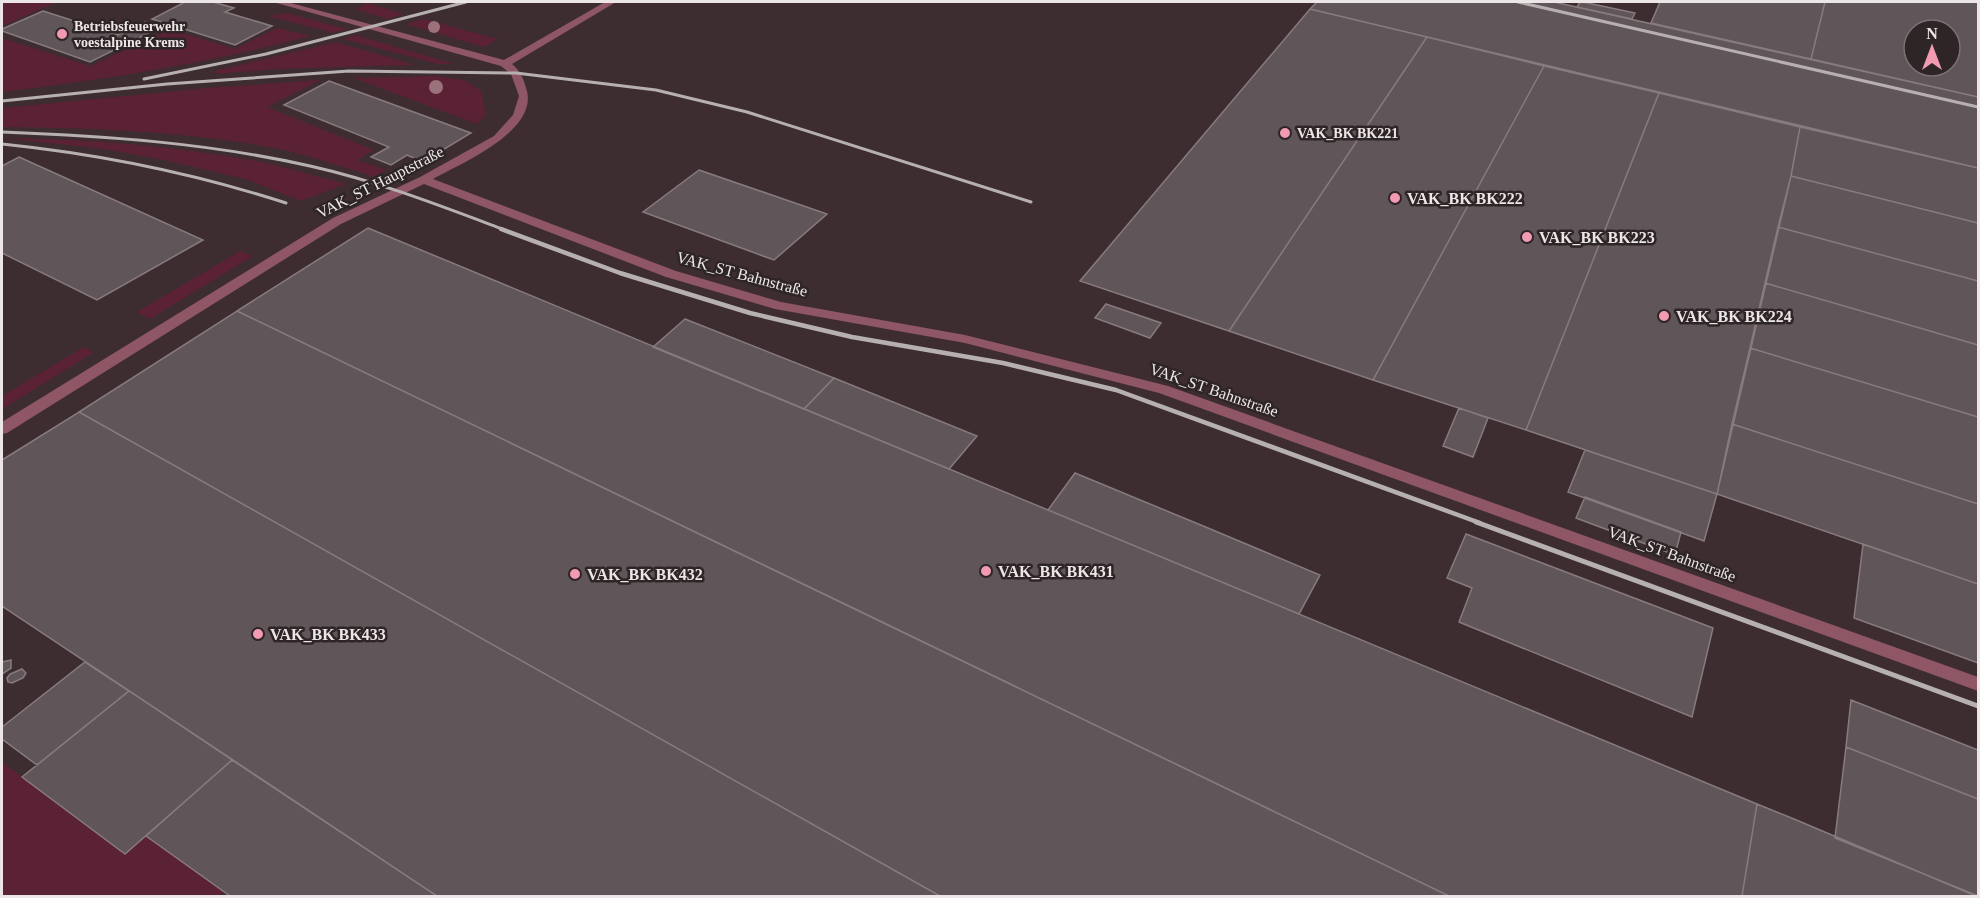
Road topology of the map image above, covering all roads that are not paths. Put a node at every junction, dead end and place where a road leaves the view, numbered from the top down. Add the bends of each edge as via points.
1 (278, 2) edge
2 (611, 2) edge
3 (505, 64) junction
4 (424, 180) junction
5 (2, 429) edge
6 (1978, 684) edge

1 - 3 lane
2 - 3 lane
3 - 4 lane, VAK_ST Hauptstraße via 516,73 524,96 518,116 498,138
4 - 5 lane, VAK_ST Hauptstraße via 337,221
4 - 6 lane, VAK_ST Bahnstraße via 671,274 780,306 965,339 1163,389

